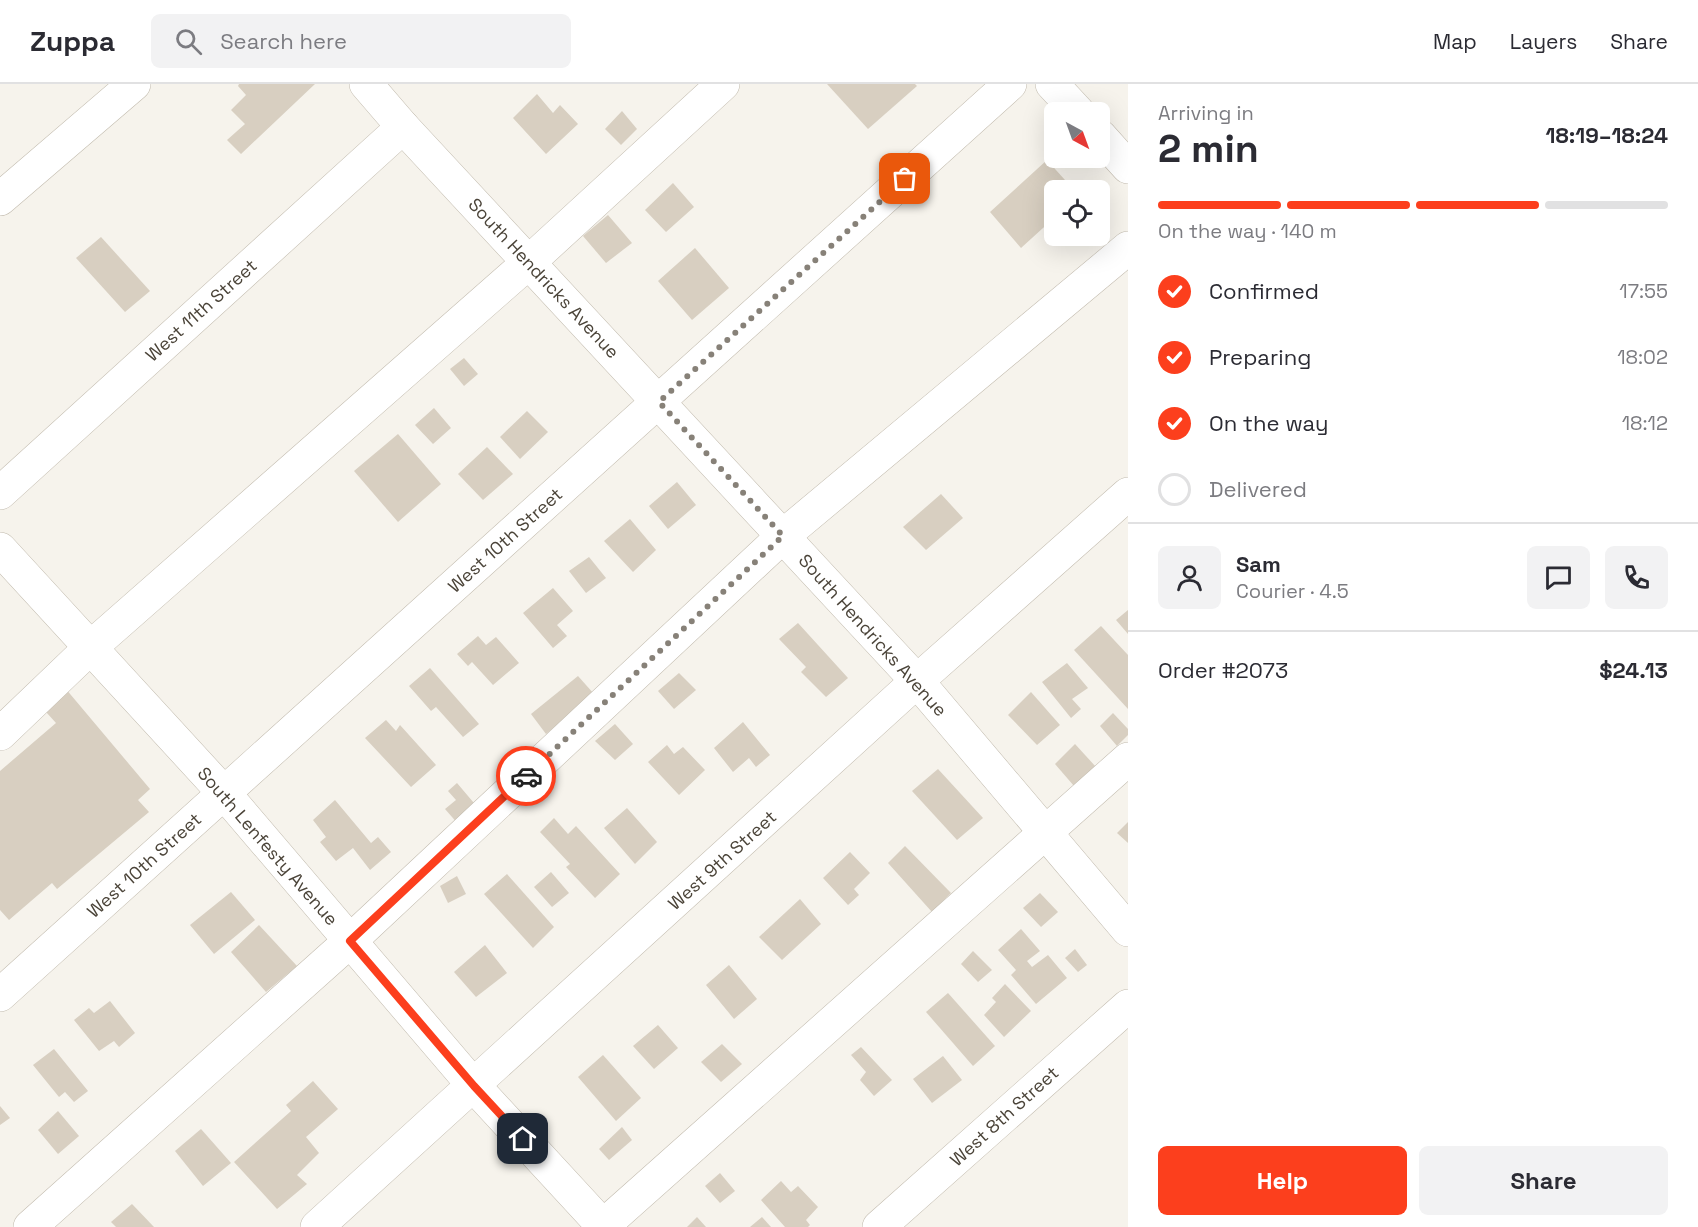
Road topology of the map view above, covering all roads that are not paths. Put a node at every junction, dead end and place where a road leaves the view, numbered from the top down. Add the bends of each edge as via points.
1 (134, 84) edge
2 (366, 84) edge
3 (723, 84) edge
4 (1010, 84) edge
5 (1052, 84) edge
6 (1069, 102) edge
7 (403, 127) junction
8 (1110, 147) edge
9 (1128, 167) edge
10 (0, 199) edge
11 (1128, 248) edge
12 (529, 262) junction
13 (659, 402) junction
14 (0, 493) edge
15 (1128, 494) edge
16 (783, 536) junction
17 (0, 549) edge
18 (91, 647) junction
19 (917, 681) junction
20 (0, 734) edge
21 (1128, 759) edge
22 (224, 793) junction
23 (1046, 833) junction
24 (1128, 930) edge
25 (350, 941) junction
26 (0, 995) edge
27 (1128, 1006) edge
28 (474, 1086) junction
29 (30, 1227) edge
30 (317, 1227) edge
31 (604, 1227) edge
32 (879, 1227) edge

1 - 10 street
2 - 7 street, South Hendricks Avenue
3 - 12 street
4 - 13 street, West 10th Street
5 - 6 street
7 - 12 street, South Hendricks Avenue
7 - 14 street, West 11th Street
8 - 9 street
11 - 16 street
12 - 13 street, South Hendricks Avenue
12 - 18 street
13 - 16 street, South Hendricks Avenue
13 - 22 street, West 10th Street
15 - 19 street, West 9th Street
16 - 19 street, South Hendricks Avenue
16 - 25 street
17 - 18 street, South Lenfesty Avenue
18 - 20 street
18 - 22 street, South Lenfesty Avenue
19 - 23 street, South Hendricks Avenue
19 - 28 street, West 9th Street
21 - 23 street
22 - 25 street, South Lenfesty Avenue
22 - 26 street, West 10th Street
23 - 24 street, South Hendricks Avenue
23 - 31 street
25 - 28 street, South Lenfesty Avenue
25 - 29 street
27 - 32 street, West 8th Street
28 - 30 street, West 9th Street
28 - 31 street, South Lenfesty Avenue

